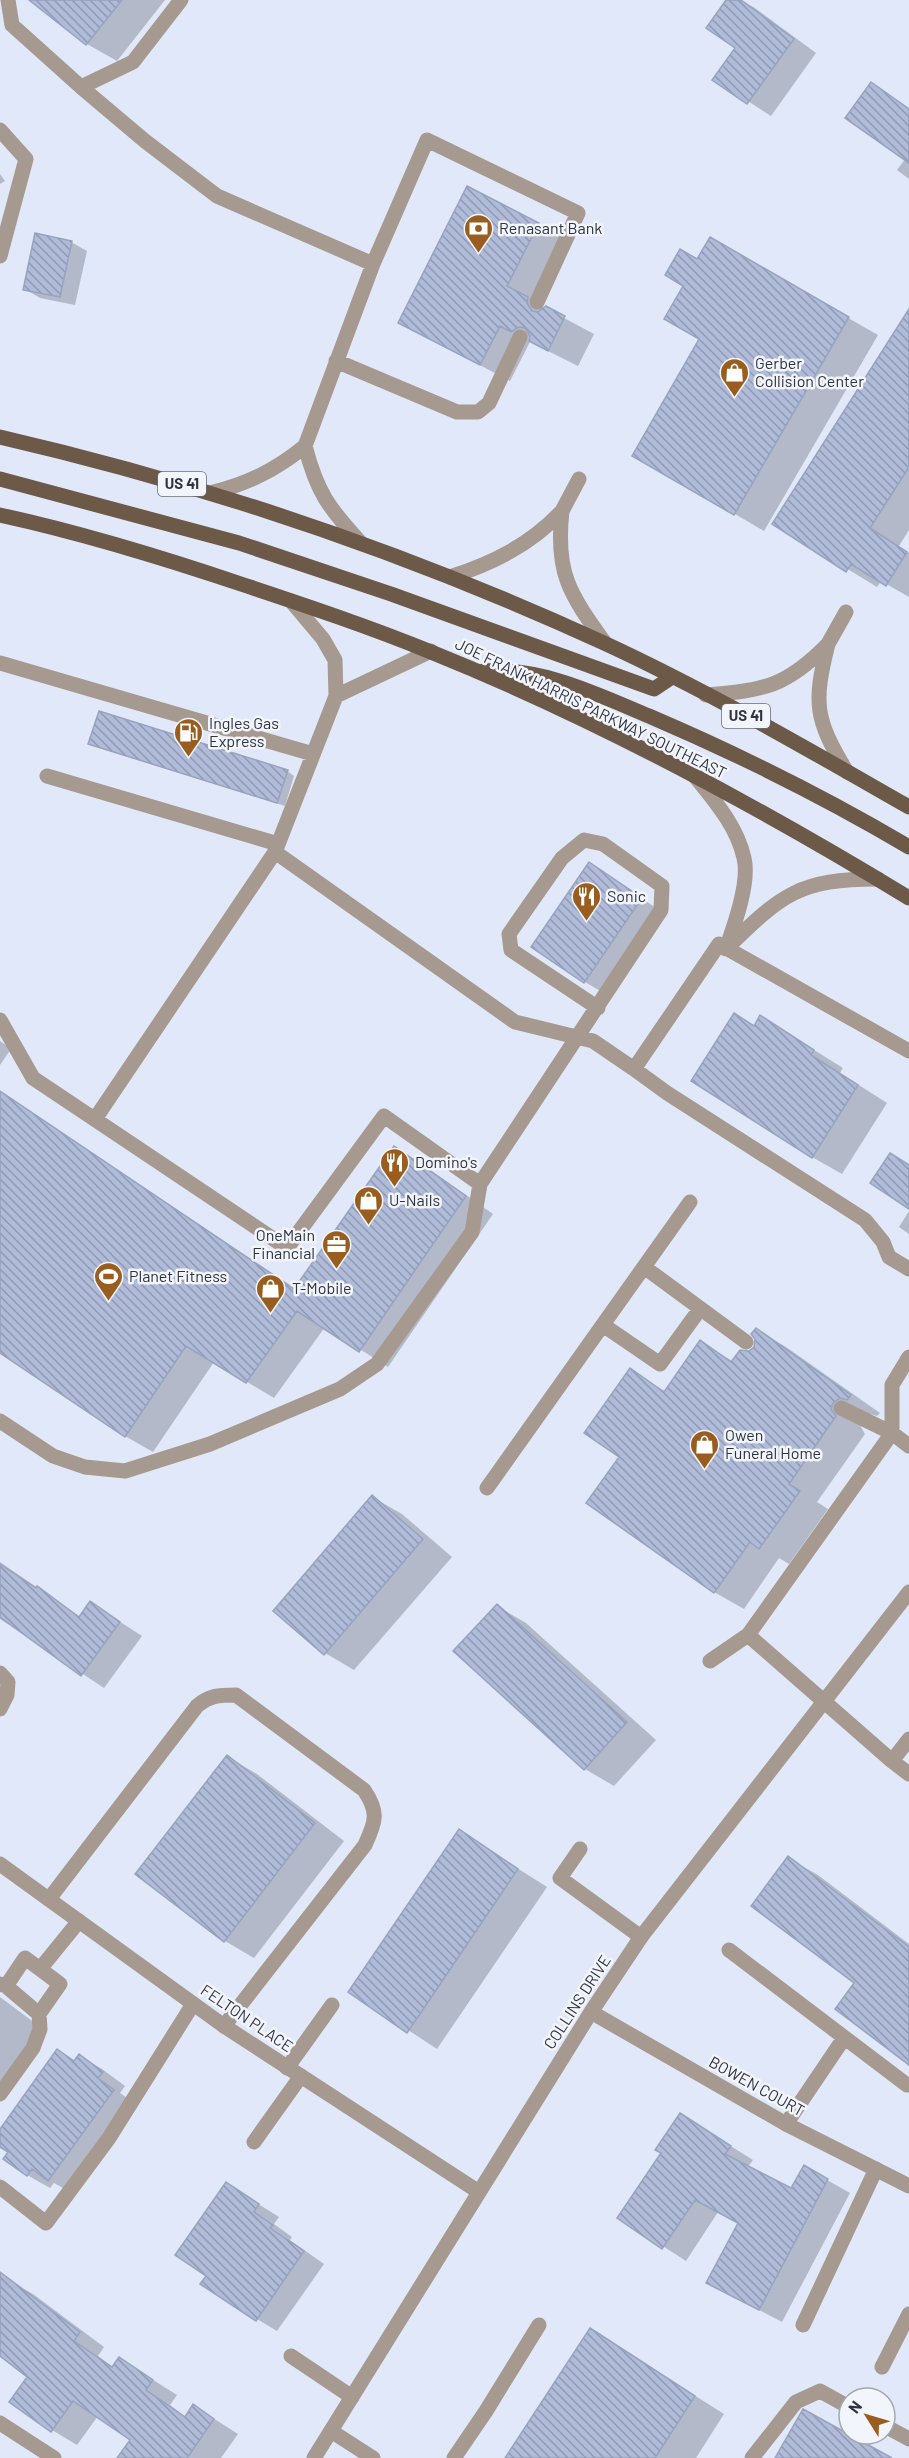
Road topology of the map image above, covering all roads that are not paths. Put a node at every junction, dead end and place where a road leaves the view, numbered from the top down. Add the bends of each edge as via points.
1 (8, 0) edge
2 (182, 0) edge
3 (81, 87) junction
4 (0, 130) edge
5 (0, 256) edge
6 (373, 264) junction
7 (537, 302) dead end
8 (520, 337) dead end
9 (336, 361) junction
10 (0, 437) edge
11 (305, 446) junction
12 (579, 479) dead end
13 (0, 480) edge
14 (210, 493) junction
15 (561, 511) junction
16 (0, 515) edge
17 (21, 520) junction
18 (0, 525) edge
19 (360, 542) junction
20 (450, 577) junction
21 (291, 601) junction
22 (846, 612) dead end
23 (605, 644) junction
24 (828, 644) junction
25 (431, 651) junction
26 (0, 663) edge
27 (477, 671) junction
28 (672, 677) junction
29 (706, 695) junction
30 (336, 696) junction
31 (313, 754) junction
32 (847, 772) junction
33 (694, 774) junction
34 (48, 776) dead end
35 (909, 807) edge
36 (909, 847) edge
37 (276, 848) junction
38 (878, 879) junction
39 (909, 898) edge
40 (726, 949) junction
41 (598, 1008) junction
42 (0, 1020) edge
43 (579, 1037) junction
44 (909, 1051) edge
45 (634, 1069) junction
46 (95, 1119) junction
47 (480, 1184) junction
48 (690, 1202) dead end
49 (644, 1267) junction
50 (909, 1269) edge
51 (700, 1309) junction
52 (603, 1325) junction
53 (746, 1342) dead end
54 (909, 1358) edge
55 (842, 1408) dead end
56 (0, 1421) edge
57 (892, 1433) junction
58 (909, 1446) edge
59 (487, 1488) dead end
60 (909, 1592) edge
61 (748, 1635) junction
62 (710, 1661) dead end
63 (0, 1673) edge
64 (824, 1701) junction
65 (0, 1709) edge
66 (909, 1739) edge
67 (892, 1761) junction
68 (909, 1774) edge
69 (580, 1849) dead end
70 (0, 1864) edge
71 (49, 1899) junction
72 (79, 1921) junction
73 (640, 1937) junction
74 (729, 1950) dead end
75 (40, 1969) junction
76 (3, 1985) edge
77 (193, 2004) junction
78 (332, 2005) dead end
79 (591, 2012) junction
80 (39, 2014) junction
81 (224, 2026) junction
82 (844, 2038) junction
83 (294, 2072) junction
84 (907, 2085) dead end
85 (0, 2094) edge
86 (786, 2124) junction
87 (254, 2142) dead end
88 (876, 2169) junction
89 (909, 2186) edge
90 (0, 2187) edge
91 (480, 2192) junction
92 (909, 2314) edge
93 (539, 2325) dead end
94 (803, 2325) dead end
95 (291, 2356) dead end
96 (882, 2367) dead end
97 (352, 2397) junction
98 (837, 2400) edge
99 (0, 2423) edge
100 (331, 2431) junction
101 (54, 2458) edge
102 (314, 2458) edge
103 (373, 2458) edge
104 (454, 2458) edge
105 (752, 2458) edge

1 - 3 street via 12,25
2 - 3 street via 133,62
3 - 6 street via 217,196
4 - 5 street via 26,159
6 - 7 street via 427,140 578,213
6 - 9 street
8 - 9 street via 489,403 478,412 457,412
9 - 11 street
10 - 14 main road, US 41 via 87,457
11 - 14 street via 262,476
11 - 19 street via 324,498
12 - 15 street
13 - 28 main road via 238,543 654,689
14 - 19 main road, US 41
15 - 20 street via 546,529 517,549
15 - 23 street via 560,560 568,585
16 - 17 main road, JOE FRANK HARRIS PARKWAY SOUTHEAST
17 - 18 street
17 - 21 main road, JOE FRANK HARRIS PARKWAY SOUTHEAST via 149,555
19 - 20 main road, US 41
20 - 23 main road, US 41
21 - 25 main road, JOE FRANK HARRIS PARKWAY SOUTHEAST
21 - 30 street via 335,660
22 - 24 street
23 - 28 main road, US 41
24 - 29 street via 796,674 776,685
24 - 32 street via 818,688 819,716
25 - 27 main road, JOE FRANK HARRIS PARKWAY SOUTHEAST
25 - 30 street
26 - 31 street
27 - 33 main road, JOE FRANK HARRIS PARKWAY SOUTHEAST
27 - 36 main road via 523,672 558,680 604,698 805,787
28 - 29 main road, US 41
29 - 32 main road, US 41
30 - 31 street
31 - 37 street
32 - 35 main road, US 41
33 - 38 main road, JOE FRANK HARRIS PARKWAY SOUTHEAST
33 - 40 street via 729,819 745,859 741,903
34 - 37 street
37 - 43 street via 515,1022
37 - 46 street
38 - 39 main road, JOE FRANK HARRIS PARKWAY SOUTHEAST
38 - 40 street via 841,879 787,895 764,911
40 - 44 street
40 - 45 street via 719,944
41 - 41 street via 661,910 662,886 603,844 584,840 562,858 509,934 511,950
41 - 43 street
42 - 46 street via 33,1078
43 - 45 street via 593,1041
43 - 47 street
45 - 50 street via 865,1220 884,1242 889,1257
46 - 47 street via 287,1248 384,1116
47 - 56 street via 472,1232 377,1364 340,1389 210,1444 124,1471 85,1467 53,1456
48 - 49 street
49 - 51 street
49 - 52 street
51 - 52 street via 660,1364
51 - 53 street
52 - 59 street
54 - 57 street via 892,1385
55 - 57 street
57 - 58 street
57 - 61 street
60 - 64 street, COLLINS DRIVE
61 - 62 street
61 - 64 street
63 - 65 street via 8,1682
64 - 67 street
64 - 73 street, COLLINS DRIVE
66 - 67 street
67 - 68 street
69 - 73 street via 560,1878
70 - 71 street, FELTON PLACE
71 - 72 street, FELTON PLACE
71 - 81 street via 197,1706 216,1695 236,1695 364,1790 374,1805 374,1826 365,1845
72 - 75 street
72 - 77 street, FELTON PLACE
73 - 79 street, COLLINS DRIVE
74 - 82 street
75 - 76 street via 25,1958
75 - 80 street via 60,1984
76 - 80 street
77 - 81 street, FELTON PLACE
77 - 90 street via 109,2138 46,2223
78 - 83 street
79 - 86 street, BOWEN COURT
79 - 91 street, COLLINS DRIVE
80 - 85 street via 40,2029 33,2048
81 - 83 street, FELTON PLACE
82 - 84 street
82 - 86 street
83 - 87 street
83 - 91 street, FELTON PLACE
86 - 88 street, BOWEN COURT
88 - 89 street, BOWEN COURT
88 - 94 street
91 - 97 street, COLLINS DRIVE
92 - 96 street
93 - 104 street
95 - 97 street
97 - 100 street, COLLINS DRIVE
98 - 105 street via 820,2391 796,2402
99 - 101 street
100 - 102 street, COLLINS DRIVE
100 - 103 street

